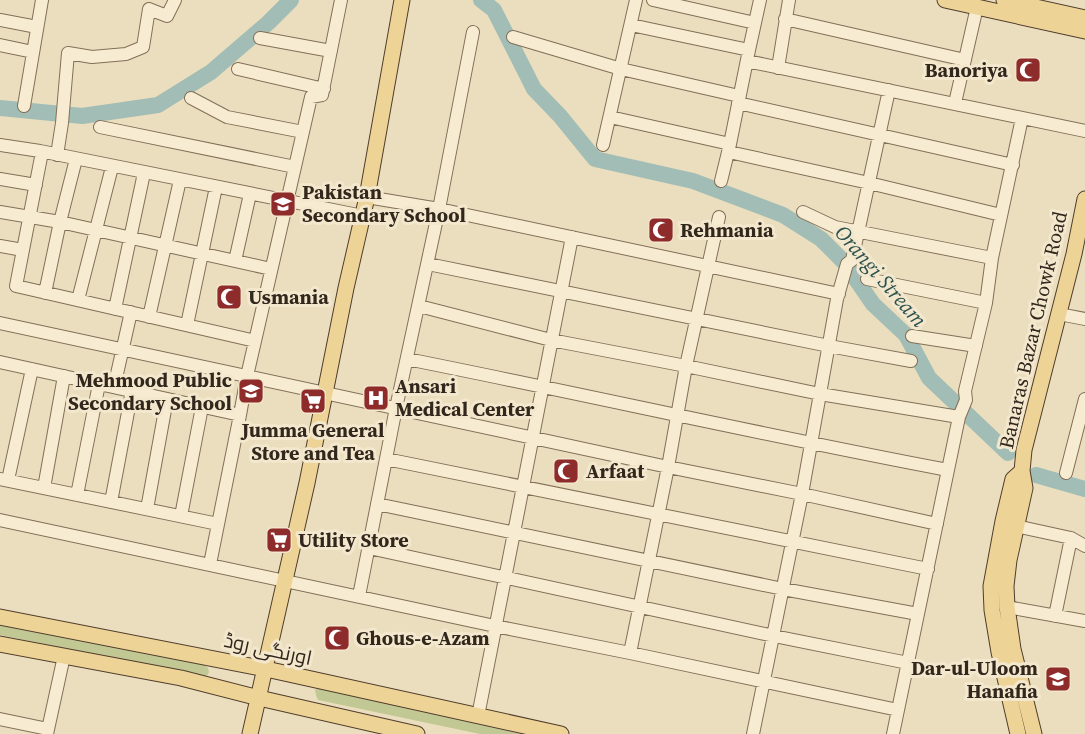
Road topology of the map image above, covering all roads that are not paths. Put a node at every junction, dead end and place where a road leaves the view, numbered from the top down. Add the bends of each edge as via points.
1 (42, 0) edge
2 (175, 0) edge
3 (341, 0) edge
4 (402, 0) edge
5 (636, 0) edge
6 (653, 0) edge
7 (760, 0) edge
8 (789, 0) edge
9 (945, 0) edge
10 (1004, 0) edge
11 (977, 7) junction
12 (1059, 13) edge
13 (1085, 18) edge
14 (785, 19) junction
15 (0, 20) edge
16 (755, 23) junction
17 (631, 25) junction
18 (37, 27) junction
19 (1085, 31) edge
20 (473, 32) dead end
21 (513, 37) dead end
22 (260, 38) dead end
23 (0, 45) edge
24 (331, 51) junction
25 (33, 52) junction
26 (748, 55) junction
27 (965, 60) junction
28 (778, 68) junction
29 (238, 69) dead end
30 (621, 69) junction
31 (324, 89) junction
32 (889, 90) junction
33 (191, 98) dead end
34 (739, 100) junction
35 (955, 104) junction
36 (24, 106) dead end
37 (610, 117) junction
38 (1022, 118) junction
39 (100, 127) dead end
40 (1085, 131) edge
41 (303, 132) junction
42 (879, 136) junction
43 (0, 145) edge
44 (603, 145) dead end
45 (729, 148) junction
46 (42, 152) junction
47 (57, 155) junction
48 (76, 159) junction
49 (1013, 165) junction
50 (112, 167) junction
51 (295, 167) junction
52 (144, 173) junction
53 (0, 179) edge
54 (180, 180) junction
55 (721, 181) dead end
56 (869, 183) junction
57 (36, 185) junction
58 (216, 188) junction
59 (250, 194) junction
60 (367, 197) junction
61 (1085, 199) edge
62 (287, 202) junction
63 (439, 209) junction
64 (0, 212) edge
65 (803, 212) dead end
66 (1001, 215) junction
67 (30, 216) junction
68 (363, 216) junction
69 (719, 217) dead end
70 (60, 222) junction
71 (96, 230) junction
72 (858, 232) junction
73 (131, 237) junction
74 (572, 237) junction
75 (165, 245) junction
76 (0, 246) edge
77 (23, 250) junction
78 (201, 254) junction
79 (1079, 255) edge
80 (992, 258) junction
81 (235, 261) junction
82 (428, 264) junction
83 (708, 266) junction
84 (271, 269) junction
85 (867, 279) dead end
86 (561, 291) junction
87 (45, 293) junction
88 (838, 296) junction
89 (78, 300) junction
90 (986, 303) junction
91 (419, 306) junction
92 (115, 309) junction
93 (131, 312) junction
94 (1059, 314) junction
95 (149, 317) junction
96 (697, 319) junction
97 (1085, 319) edge
98 (0, 323) edge
99 (186, 325) junction
100 (912, 336) dead end
101 (551, 340) junction
102 (255, 341) junction
103 (829, 346) junction
104 (976, 346) junction
105 (122, 349) junction
106 (407, 359) junction
107 (911, 360) dead end
108 (0, 362) edge
109 (686, 366) junction
110 (32, 369) junction
111 (64, 376) junction
112 (247, 376) junction
113 (99, 384) junction
114 (542, 386) junction
115 (114, 387) junction
116 (132, 391) junction
117 (325, 393) junction
118 (820, 394) junction
119 (167, 399) junction
120 (1085, 399) edge
121 (202, 407) junction
122 (396, 408) junction
123 (240, 415) junction
124 (677, 416) junction
125 (958, 417) junction
126 (532, 437) junction
127 (811, 444) junction
128 (386, 459) junction
129 (668, 467) junction
130 (948, 470) junction
131 (1022, 471) junction
132 (1066, 473) dead end
133 (4, 479) edge
134 (522, 487) junction
135 (44, 488) junction
136 (802, 494) junction
137 (77, 495) junction
138 (111, 502) junction
139 (377, 504) junction
140 (147, 509) junction
141 (658, 515) junction
142 (181, 516) junction
143 (0, 520) edge
144 (218, 524) junction
145 (937, 524) junction
146 (1016, 526) junction
147 (513, 533) junction
148 (1071, 538) junction
149 (792, 542) junction
150 (1085, 546) edge
151 (369, 548) junction
152 (648, 561) junction
153 (210, 564) junction
154 (928, 568) junction
155 (505, 577) junction
156 (285, 580) junction
157 (783, 589) junction
158 (359, 596) junction
159 (639, 606) junction
160 (1007, 607) junction
161 (918, 614) junction
162 (1055, 616) junction
163 (0, 617) edge
164 (1085, 621) edge
165 (495, 626) junction
166 (774, 636) junction
167 (0, 644) edge
168 (630, 653) junction
169 (64, 656) junction
170 (908, 663) junction
171 (266, 669) junction
172 (765, 681) junction
173 (259, 698) junction
174 (898, 710) junction
175 (478, 716) junction
176 (0, 719) edge
177 (47, 732) edge
178 (250, 734) edge
179 (417, 734) edge
180 (561, 734) edge
181 (753, 734) edge
182 (893, 734) edge
183 (1018, 734) edge
184 (1034, 734) edge

1 - 18 street
2 - 47 street via 167,16 149,9 143,47 126,54 92,57 68,53
3 - 24 street
4 - 60 main road
5 - 17 street
6 - 16 street
7 - 16 street
8 - 14 street
9 - 11 main road
10 - 12 main road
11 - 12 main road
11 - 27 street
12 - 13 main road
12 - 19 main road
14 - 27 street
14 - 28 street
15 - 18 street
16 - 26 street
17 - 26 street
17 - 30 street
18 - 25 street
20 - 63 street
21 - 30 street
22 - 24 street
23 - 25 street
24 - 31 street
25 - 36 street
26 - 28 street
26 - 34 street
27 - 35 street
28 - 32 street
29 - 31 street
30 - 34 street
30 - 37 street
31 - 41 street via 322,95 311,97
32 - 35 street
32 - 42 street
33 - 41 street via 227,117
34 - 42 street
34 - 45 street
35 - 38 street
37 - 44 street
37 - 45 street
38 - 40 street
38 - 49 street
39 - 51 street
41 - 51 street
42 - 49 street
42 - 56 street
43 - 46 street
45 - 55 street
45 - 56 street
46 - 47 street
46 - 57 street
47 - 48 street
48 - 50 street
48 - 70 street
49 - 66 street
50 - 52 street
50 - 71 street
51 - 62 street
52 - 54 street
52 - 73 street
53 - 57 street
54 - 58 street
54 - 75 street
56 - 66 street
56 - 72 street
57 - 67 street
58 - 59 street
58 - 78 street
59 - 62 street
59 - 81 street
60 - 63 street
60 - 68 main road
61 - 79 main road, Banaras Bazar Chowk Road
62 - 68 street
62 - 84 street
63 - 74 street
63 - 82 street
64 - 67 street
65 - 72 street via 835,227
66 - 80 street
67 - 70 street
67 - 77 street
68 - 117 main road
69 - 83 street
70 - 71 street
70 - 87 street
71 - 73 street
71 - 89 street
72 - 80 street
72 - 88 street
73 - 75 street
73 - 92 street
74 - 83 street
74 - 86 street
75 - 78 street
75 - 95 street
76 - 77 street
77 - 87 street via 16,286
78 - 81 street
78 - 99 street
79 - 94 main road, Banaras Bazar Chowk Road
80 - 90 street
81 - 84 street
82 - 86 street
82 - 91 street
83 - 88 street
83 - 96 street
84 - 102 street
85 - 90 street
86 - 96 street
86 - 101 street
87 - 89 street
88 - 103 street
89 - 92 street
90 - 104 street
91 - 101 street
91 - 106 street
92 - 93 street
93 - 95 street
93 - 105 street
94 - 97 street
94 - 131 main road, Banaras Bazar Chowk Road
95 - 99 street
96 - 103 street
96 - 109 street
98 - 105 street
99 - 102 street
100 - 104 street
101 - 109 street
101 - 114 street
102 - 112 street
103 - 107 street
103 - 118 street
104 - 125 street via 966,400
105 - 112 street
105 - 115 street
106 - 114 street
106 - 122 street
108 - 110 street
109 - 118 street
109 - 124 street
110 - 111 street
110 - 133 street
111 - 113 street
111 - 135 street
112 - 117 street
112 - 123 street
113 - 115 street
113 - 137 street
114 - 124 street
114 - 126 street
115 - 116 street
116 - 119 street
116 - 138 street
117 - 122 street
117 - 156 main road
118 - 125 street
118 - 127 street
119 - 121 street
119 - 140 street
120 - 132 street
121 - 123 street
121 - 142 street
122 - 126 street
122 - 128 street
123 - 144 street
124 - 127 street
124 - 129 street
125 - 130 street
126 - 129 street
126 - 134 street
127 - 130 street
127 - 136 street
128 - 134 street
128 - 139 street
129 - 136 street
129 - 141 street
130 - 145 street
131 - 146 main road, Banaras Bazar Chowk Road via 1025,488
131 - 183 main road, Banaras Bazar Chowk Road via 1013,479 991,586 999,652
133 - 135 street
134 - 141 street
134 - 147 street
135 - 137 street
136 - 145 street
136 - 149 street
137 - 138 street
138 - 140 street
139 - 147 street
139 - 151 street
140 - 142 street
141 - 149 street
141 - 152 street
142 - 144 street
143 - 153 street
144 - 153 street
145 - 154 street
146 - 148 street
146 - 160 main road, Banaras Bazar Chowk Road via 1006,586
147 - 152 street
147 - 155 street
148 - 150 street
148 - 162 street
149 - 154 street
149 - 157 street
151 - 155 street
151 - 158 street
152 - 157 street
152 - 159 street
153 - 156 street
154 - 161 street
155 - 159 street
155 - 165 street
156 - 158 street
156 - 171 main road
157 - 161 street
157 - 166 street
158 - 165 street
159 - 166 street
159 - 168 street
160 - 162 street
160 - 184 main road, Banaras Bazar Chowk Road
161 - 170 street
162 - 164 street
163 - 171 main road, اورنگی روڈ
165 - 168 street
165 - 175 street
166 - 170 street
166 - 172 street
167 - 169 main road
168 - 172 street
169 - 173 main road via 181,678
169 - 177 street
170 - 174 street
171 - 173 main road
171 - 175 main road, اورنگی روڈ
172 - 174 street
172 - 181 street
173 - 178 main road
173 - 179 main road
174 - 182 street
175 - 180 main road, اورنگی روڈ
176 - 177 street

